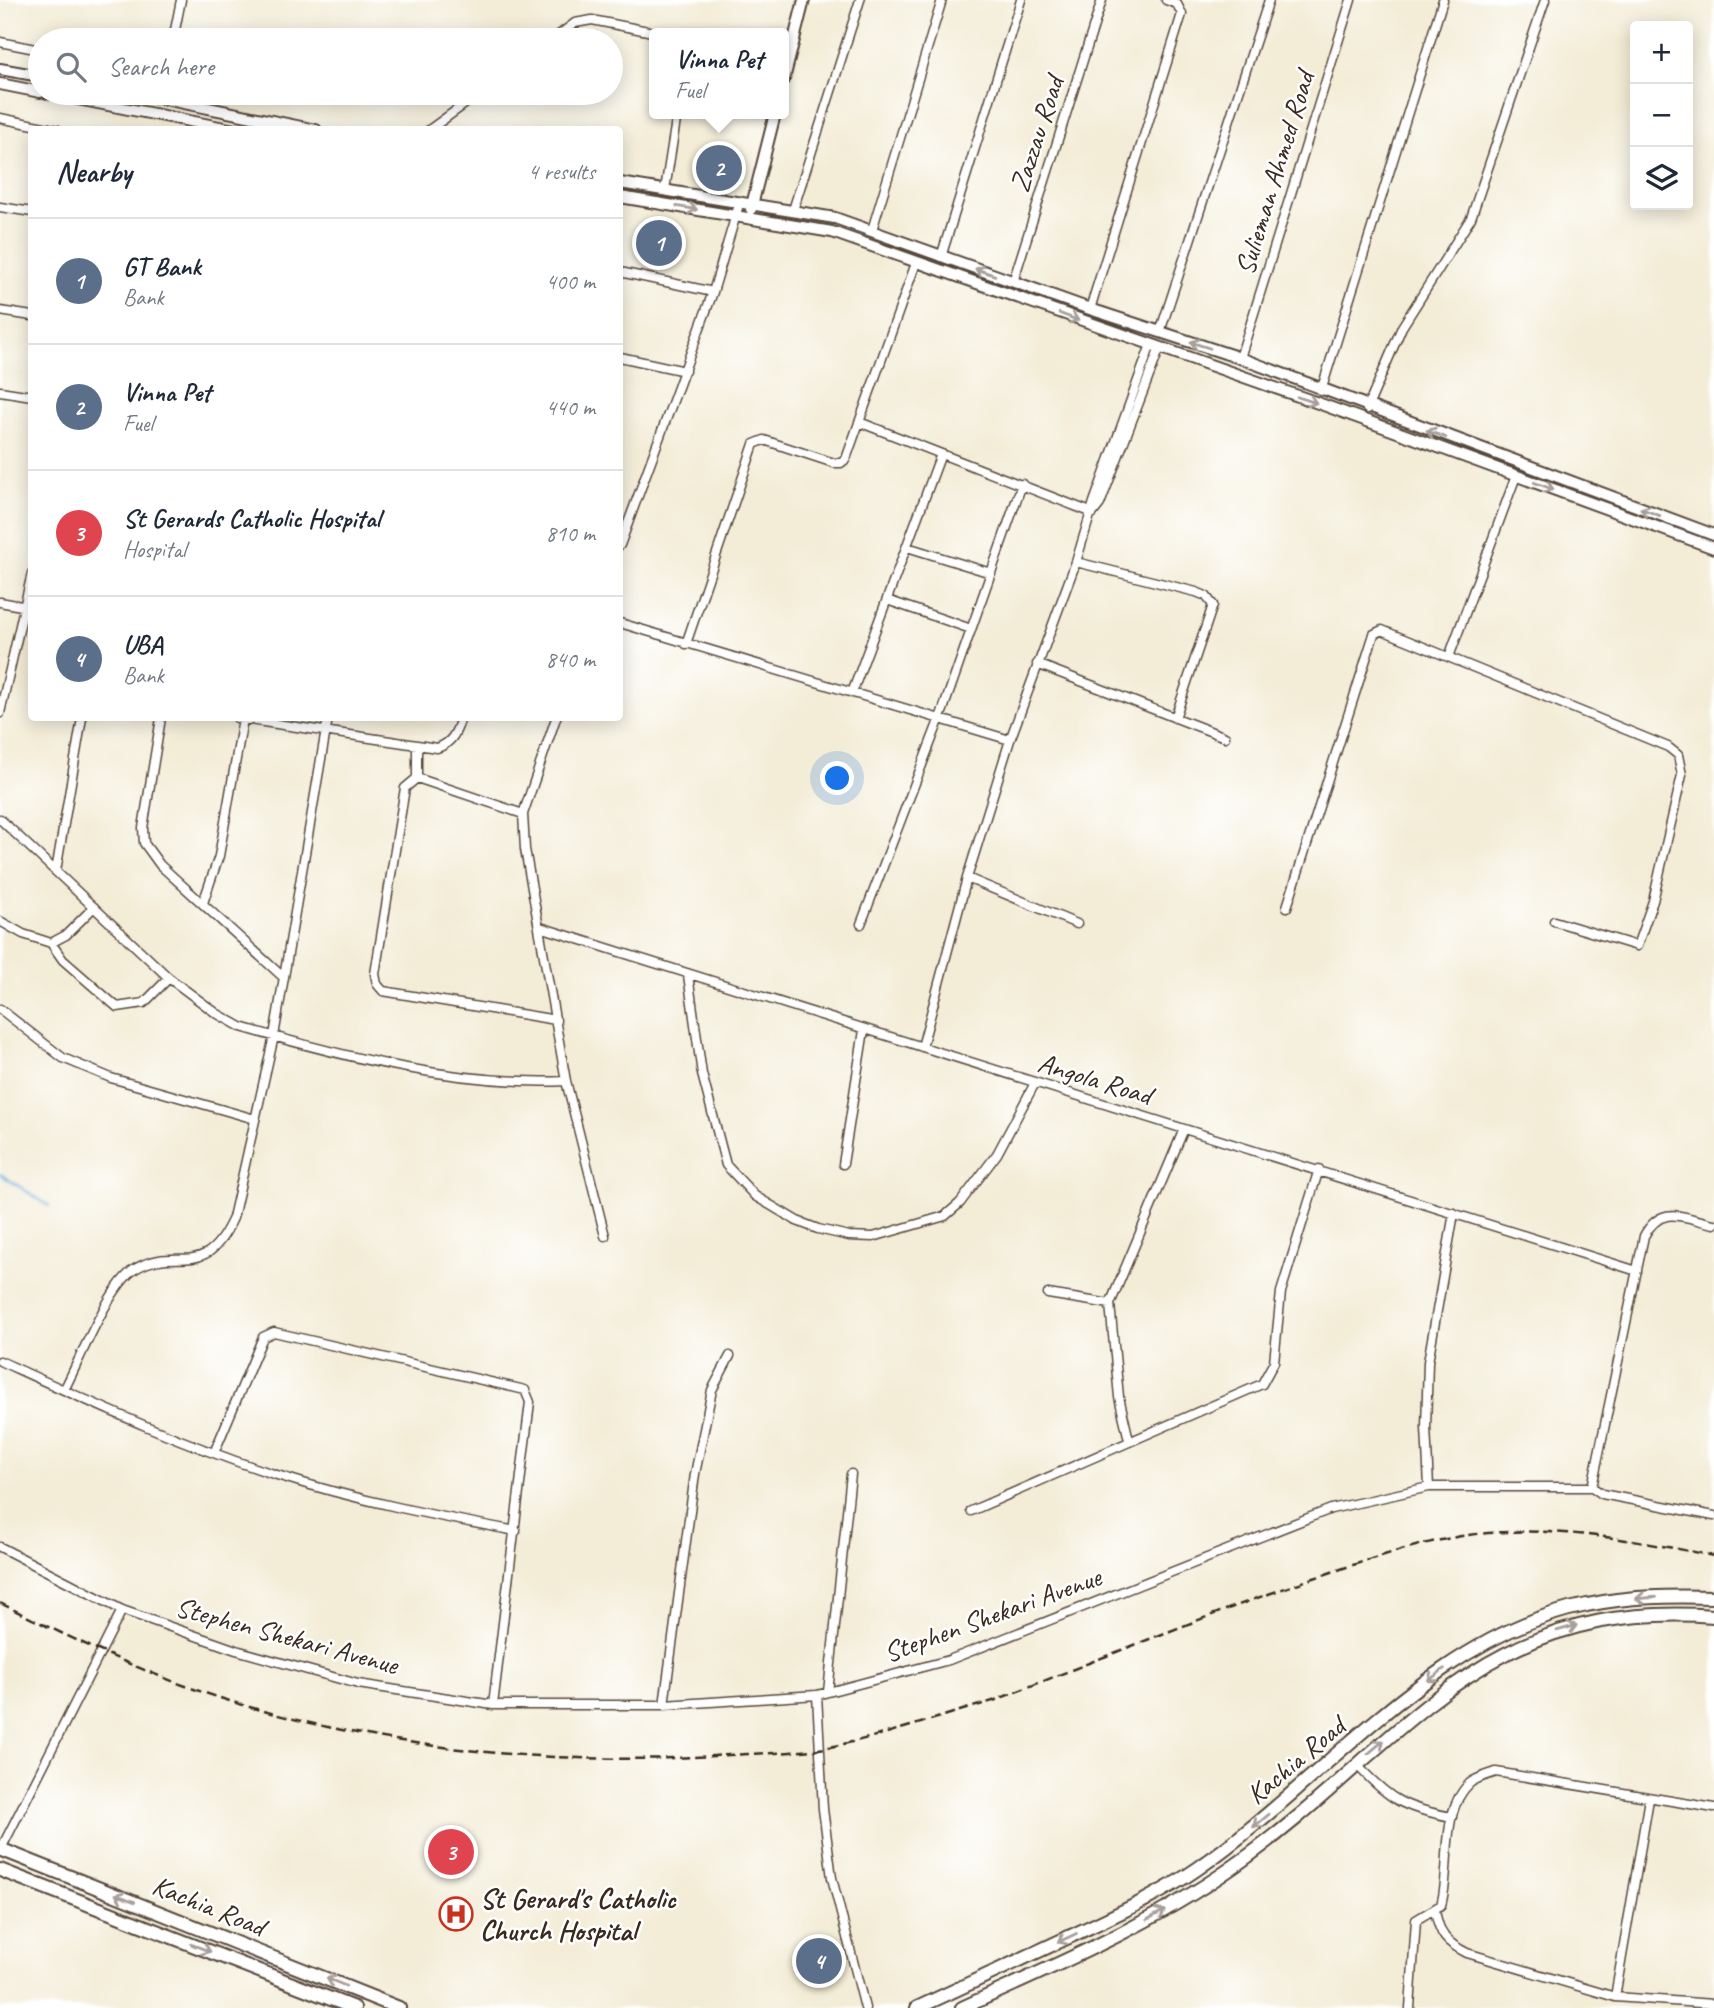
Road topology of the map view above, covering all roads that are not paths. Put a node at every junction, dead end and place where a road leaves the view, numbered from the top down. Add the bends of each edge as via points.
1 (181, 0) edge
2 (804, 0) edge
3 (860, 0) edge
4 (942, 0) edge
5 (1021, 0) edge
6 (1102, 0) edge
7 (1166, 0) edge
8 (1269, 0) edge
9 (1351, 0) edge
10 (1443, 0) edge
11 (1545, 0) edge
12 (175, 28) edge
13 (568, 28) edge
14 (649, 31) edge
15 (0, 42) edge
16 (28, 48) edge
17 (789, 59) edge
18 (0, 69) edge
19 (28, 74) edge
20 (0, 84) edge
21 (28, 90) edge
22 (108, 105) edge
23 (205, 105) edge
24 (463, 105) edge
25 (243, 114) junction
26 (0, 118) edge
27 (676, 119) edge
28 (773, 119) edge
29 (40, 126) edge
30 (215, 126) edge
31 (242, 126) edge
32 (298, 126) edge
33 (435, 126) edge
34 (623, 183) edge
35 (666, 190) junction
36 (623, 197) edge
37 (746, 202) junction
38 (0, 207) edge
39 (793, 210) junction
40 (28, 211) edge
41 (736, 216) junction
42 (748, 218) junction
43 (872, 230) junction
44 (941, 257) junction
45 (916, 263) junction
46 (623, 273) edge
47 (1013, 282) junction
48 (713, 292) junction
49 (1090, 309) junction
50 (0, 311) edge
51 (28, 315) edge
52 (1160, 332) junction
53 (1155, 348) junction
54 (623, 358) edge
55 (1240, 358) junction
56 (685, 371) junction
57 (1283, 375) junction
58 (1279, 390) junction
59 (0, 391) edge
60 (1321, 391) junction
61 (28, 395) edge
62 (1367, 408) junction
63 (859, 422) junction
64 (941, 454) junction
65 (1516, 476) junction
66 (1022, 484) junction
67 (1093, 513) junction
68 (623, 529) edge
69 (1714, 536) edge
70 (907, 547) junction
71 (1714, 548) edge
72 (1076, 562) junction
73 (990, 573) junction
74 (887, 600) junction
75 (0, 602) edge
76 (28, 607) edge
77 (623, 624) edge
78 (971, 629) junction
79 (686, 644) junction
80 (1449, 657) junction
81 (1037, 664) junction
82 (852, 693) junction
83 (0, 713) edge
84 (1175, 718) junction
85 (938, 719) junction
86 (81, 721) edge
87 (161, 721) edge
88 (240, 721) edge
89 (257, 721) edge
90 (327, 721) edge
91 (460, 721) edge
92 (555, 721) edge
93 (325, 733) junction
94 (1225, 737) dead end
95 (1010, 740) junction
96 (417, 746) junction
97 (416, 778) junction
98 (523, 814) junction
99 (0, 819) edge
100 (56, 871) junction
101 (967, 878) junction
102 (203, 903) junction
103 (94, 907) junction
104 (1287, 907) dead end
105 (0, 921) edge
106 (1553, 921) dead end
107 (861, 924) dead end
108 (1077, 924) dead end
109 (540, 927) junction
110 (51, 943) junction
111 (688, 975) junction
112 (284, 977) junction
113 (169, 978) junction
114 (0, 1009) edge
115 (556, 1020) junction
116 (863, 1030) junction
117 (274, 1036) junction
118 (922, 1047) junction
119 (566, 1080) junction
120 (1035, 1083) junction
121 (256, 1119) junction
122 (1184, 1129) junction
123 (844, 1164) dead end
124 (1320, 1169) junction
125 (1454, 1213) junction
126 (1714, 1224) edge
127 (606, 1236) dead end
128 (1637, 1271) junction
129 (1048, 1294) dead end
130 (1110, 1304) junction
131 (730, 1356) dead end
132 (0, 1362) edge
133 (64, 1390) junction
134 (1129, 1440) junction
135 (214, 1453) junction
136 (851, 1474) dead end
137 (1592, 1487) junction
138 (1429, 1488) junction
139 (971, 1511) dead end
140 (1714, 1516) edge
141 (516, 1531) junction
142 (0, 1547) edge
143 (1714, 1597) edge
144 (122, 1610) junction
145 (1714, 1616) edge
146 (828, 1692) junction
147 (817, 1695) junction
148 (493, 1704) junction
149 (664, 1705) junction
150 (1356, 1765) junction
151 (1649, 1799) junction
152 (1714, 1808) edge
153 (1452, 1817) junction
154 (1, 1849) edge
155 (0, 1870) edge
156 (1434, 1911) junction
157 (1615, 1997) junction
158 (1714, 2004) edge
159 (354, 2008) edge
160 (399, 2008) edge
161 (865, 2008) edge
162 (917, 2008) edge
163 (962, 2008) edge
164 (1410, 2008) edge

1 - 12 street
2 - 17 street
3 - 39 street
4 - 43 street
5 - 44 street
6 - 47 street, Zazzau Road
7 - 49 street via 1177,4 1182,14
8 - 52 street
9 - 55 street, Sulieman Ahmed Road
10 - 60 street
11 - 62 street via 1471,218 1402,327
13 - 14 street via 592,20
15 - 16 street
18 - 19 street
20 - 21 street
22 - 30 street
23 - 25 street
24 - 33 street
25 - 31 street
25 - 32 street
26 - 29 street
27 - 35 street
28 - 37 street
34 - 35 street
35 - 37 street
36 -> 41 street
37 - 39 street
37 - 41 street
37 - 42 street
38 - 40 street
39 - 43 street
41 - 42 street
41 - 48 street
42 - 45 street via 832,232
43 - 44 street
47 -> 44 street
45 -> 53 street
45 - 63 street
46 - 48 street
47 - 49 street
48 - 56 street
49 - 52 street
50 - 51 street
55 -> 52 street
53 - 58 street
53 - 67 street
54 - 56 street
55 - 57 street
56 - 68 street
57 - 58 street
57 - 60 street
58 -> 65 street
59 - 61 street
60 - 62 street
69 -> 62 street
63 - 64 street
63 - 79 street via 841,463 764,440 754,444
64 - 66 street
64 - 70 street
65 -> 71 street
65 - 80 street
66 - 67 street
66 - 73 street
67 - 72 street
70 - 73 street
70 - 74 street
72 - 81 street
72 - 84 street via 1196,592 1213,605
73 - 78 street
74 - 78 street
74 - 82 street
75 - 76 street
76 - 83 street
77 - 79 street
78 - 85 street
79 - 82 street
80 - 104 street via 1382,630 1374,634
80 - 106 street via 1668,747 1681,761 1682,775 1656,888 1637,946
81 - 84 street
81 - 95 street
82 - 85 street
84 - 94 street
85 - 95 street
85 - 107 street
86 - 100 street
87 - 102 street via 144,843 160,865
88 - 102 street via 219,856
89 - 93 street
90 - 93 street
91 - 96 street via 447,745
92 - 98 street
93 - 96 street
93 - 112 street
95 - 101 street
96 - 97 street
97 - 98 street
97 - 115 street via 405,788 377,984 383,991
98 - 109 street
99 - 100 street
100 - 103 street
101 - 108 street
101 - 118 street
102 - 112 street
103 - 110 street
103 - 113 street
105 - 110 street
109 - 111 street, Angola Road
109 - 115 street
110 - 113 street via 63,960 117,1007 144,1003
111 - 116 street, Angola Road
111 - 120 street via 702,1074 726,1165 755,1196 818,1228 873,1237 945,1216 997,1154
112 - 117 street
113 - 117 street via 241,1027
114 - 121 street via 63,1058 111,1078
115 - 119 street
116 - 118 street, Angola Road
116 - 123 street
117 - 119 street via 445,1075 520,1083
117 - 121 street
118 - 120 street, Angola Road
119 - 127 street
120 - 122 street, Angola Road
121 - 133 street via 233,1218 223,1241 207,1255 135,1269 116,1289
122 - 124 street, Angola Road
122 - 130 street
124 - 125 street, Angola Road
124 - 134 street via 1281,1292 1269,1376 1262,1384 1186,1419
125 - 128 street, Angola Road
125 - 138 street via 1428,1362
126 - 128 street via 1665,1214 1653,1220 1644,1236
128 - 137 street
129 - 130 street
130 - 134 street via 1119,1397
131 - 149 street via 712,1390 695,1474
132 - 133 street
133 - 135 street
134 - 139 street
135 - 141 street via 277,1476 418,1513
135 - 141 street via 263,1337 274,1332 516,1387 525,1390 530,1402
136 - 146 street
137 - 138 street, Stephen Shekari Avenue
137 - 140 street, Stephen Shekari Avenue via 1602,1493
138 - 146 street, Stephen Shekari Avenue via 1331,1509 949,1660
141 - 148 street
142 - 144 street, Stephen Shekari Avenue
143 -> 162 main road, Kachia Road via 1653,1597 1586,1605 1493,1638 1415,1691 1251,1830 1194,1872 1120,1913
144 - 148 street, Stephen Shekari Avenue via 236,1650 358,1684
144 - 154 street
150 -> 145 main road, Kachia Road via 1452,1685 1525,1643 1567,1628 1625,1616
146 - 147 street, Stephen Shekari Avenue
147 - 149 street, Stephen Shekari Avenue
147 - 161 street via 832,1878
148 - 149 street, Stephen Shekari Avenue
150 - 153 street via 1394,1801
163 -> 150 main road, Kachia Road via 1175,1905 1242,1860
151 - 152 street
151 - 153 street via 1496,1772 1471,1782
151 - 157 street
153 - 156 street via 1443,1896
160 -> 154 main road, Kachia Road
155 -> 159 main road, Kachia Road
156 - 157 street via 1440,1935 1451,1945
156 - 164 street via 1416,1920
157 - 158 street

